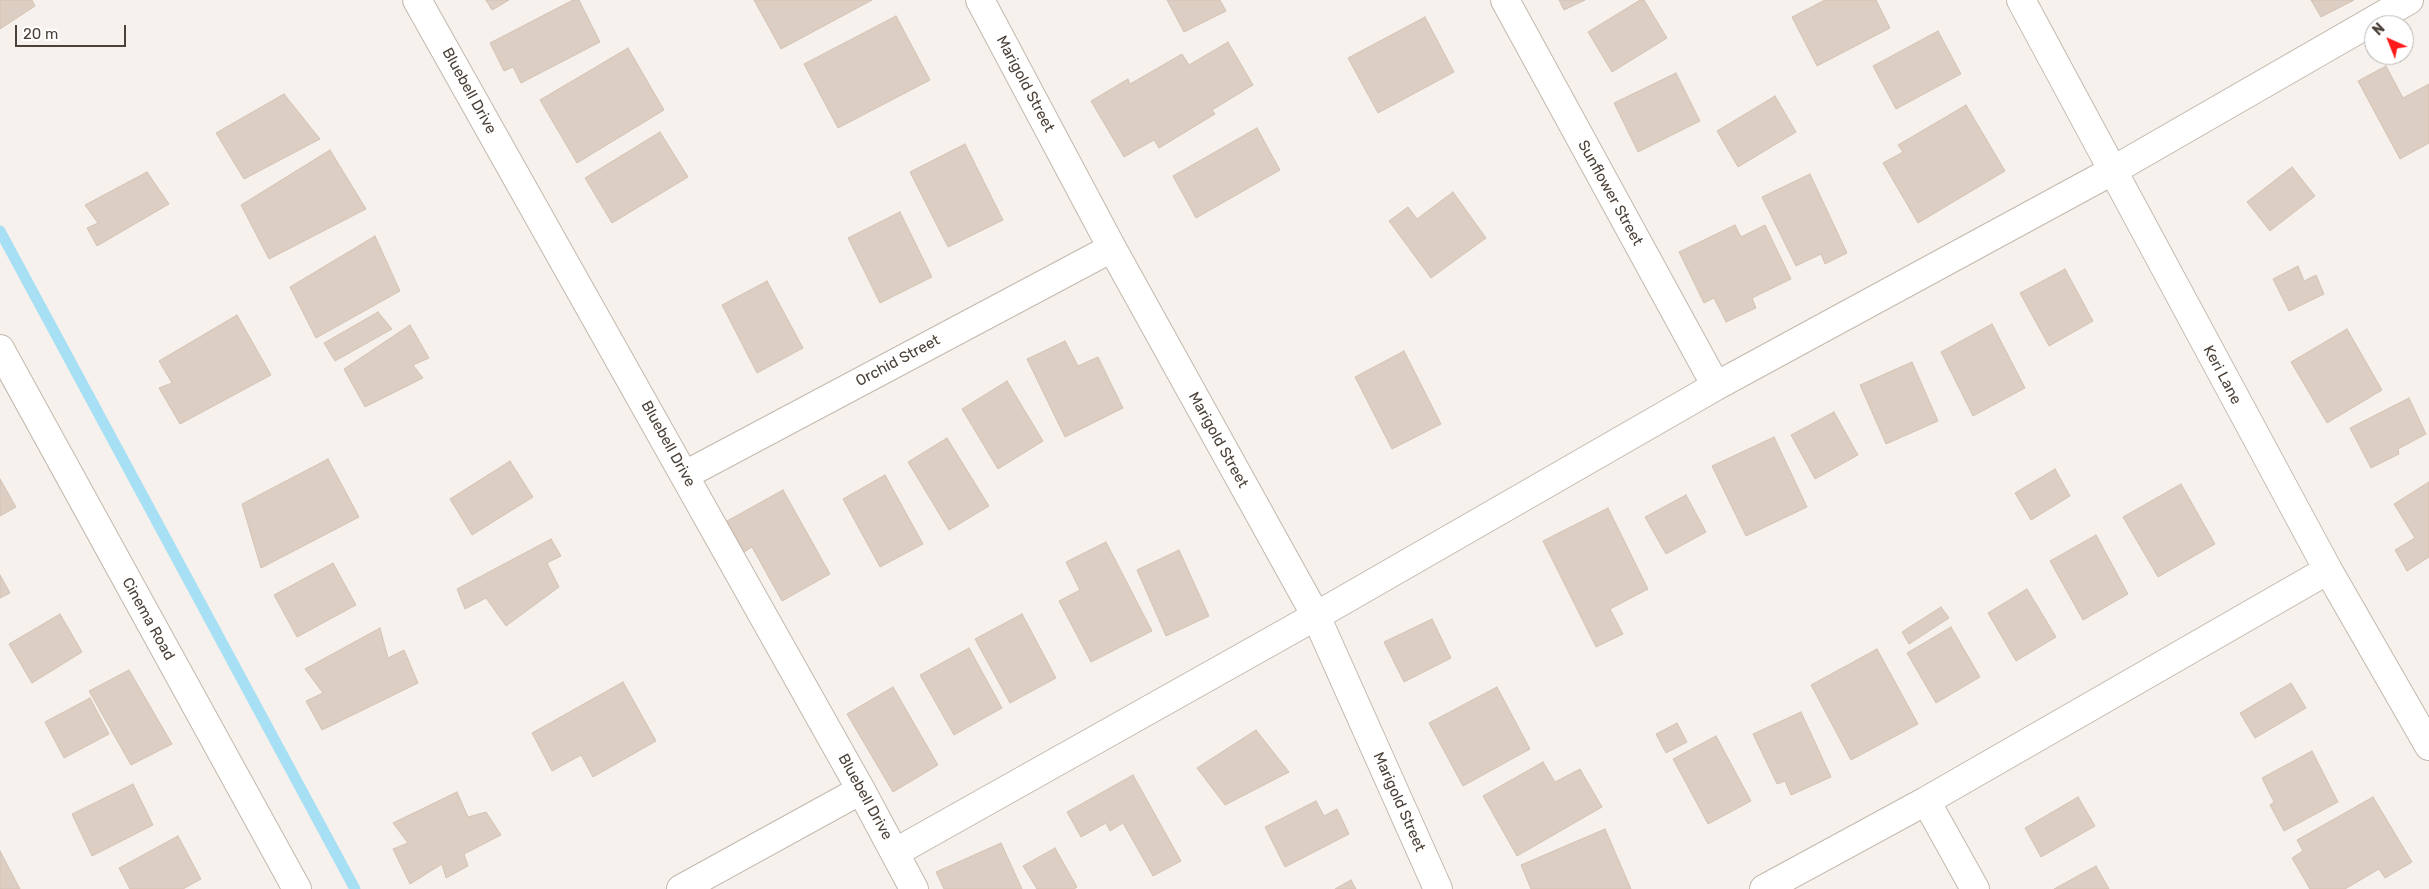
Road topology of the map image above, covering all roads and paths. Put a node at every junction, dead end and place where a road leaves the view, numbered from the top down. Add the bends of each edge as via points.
1 (417, 0) edge
2 (980, 0) edge
3 (1505, 0) edge
4 (2021, 0) edge
5 (2409, 0) edge
6 (2112, 171) junction
7 (1112, 248) junction
8 (0, 348) edge
9 (1716, 386) junction
10 (685, 475) junction
11 (2328, 570) junction
12 (1316, 616) junction
13 (2429, 746) edge
14 (861, 790) junction
15 (1926, 801) junction
16 (896, 852) junction
17 (297, 889) edge
18 (681, 889) edge
19 (914, 889) edge
20 (1438, 889) edge
21 (1764, 889) edge
22 (1975, 889) edge

1 - 10 street, Bluebell Drive
2 - 7 street, Marigold Street
3 - 9 street, Sunflower Street
4 - 6 street, Keri Lane
5 - 6 street
6 - 9 street
6 - 11 street, Keri Lane
7 - 10 street, Orchid Street
7 - 12 street, Marigold Street
8 - 17 street, Cinema Road
9 - 12 street
10 - 14 street, Bluebell Drive
11 - 13 street, Keri Lane
11 - 15 street
12 - 16 street
12 - 20 street, Marigold Street
14 - 16 street, Bluebell Drive
14 - 18 street
15 - 21 street
15 - 22 street
16 - 19 street, Bluebell Drive

